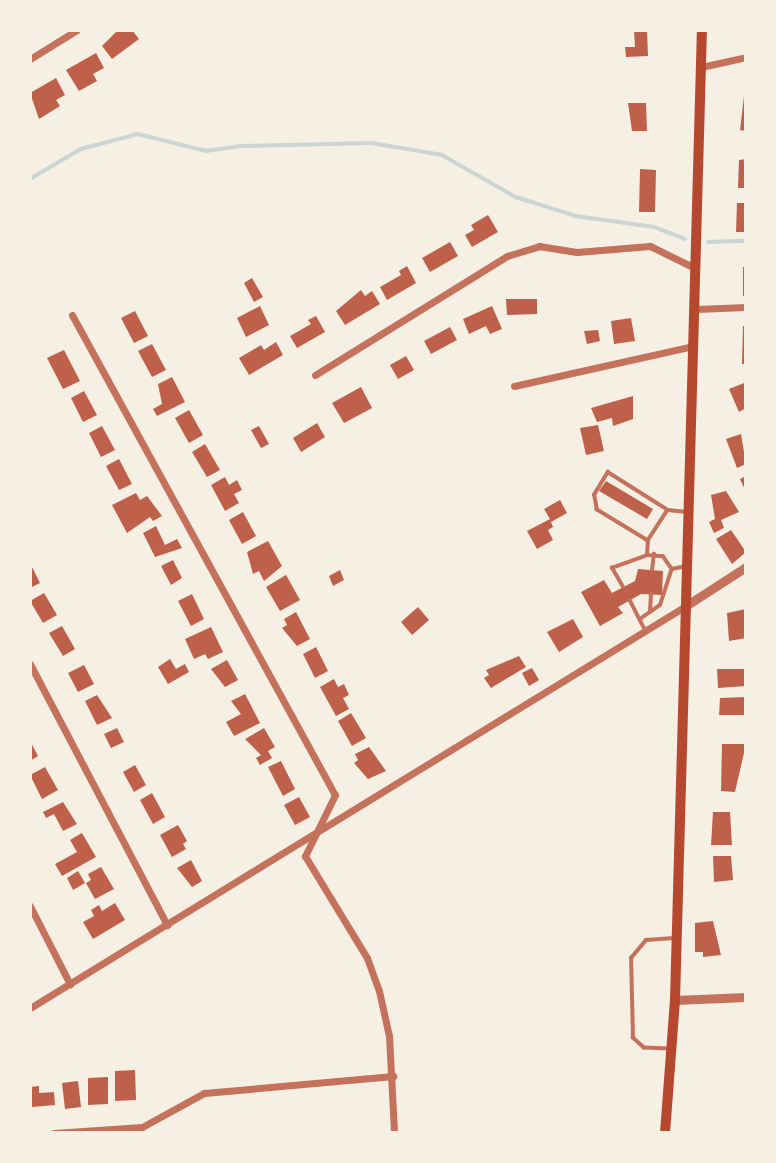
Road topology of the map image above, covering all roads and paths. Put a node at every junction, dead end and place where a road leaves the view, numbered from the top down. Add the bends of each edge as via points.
1 (77, 30) edge
2 (702, 30) edge
3 (746, 57) edge
4 (30, 59) edge
5 (701, 67) junction
6 (695, 268) junction
7 (746, 307) edge
8 (696, 309) junction
9 (72, 315) dead end
10 (693, 346) junction
11 (315, 376) dead end
12 (514, 386) dead end
13 (668, 510) junction
14 (689, 512) junction
15 (648, 541) junction
16 (654, 554) junction
17 (647, 555) junction
18 (688, 565) junction
19 (746, 567) edge
20 (672, 569) junction
21 (652, 570) dead end
22 (623, 587) dead end
23 (651, 594) dead end
24 (630, 600) dead end
25 (687, 605) junction
26 (650, 612) junction
27 (639, 619) junction
28 (645, 630) junction
29 (30, 664) edge
30 (315, 835) junction
31 (30, 906) edge
32 (167, 925) junction
33 (677, 938) junction
34 (69, 984) junction
35 (746, 997) edge
36 (675, 1000) junction
37 (30, 1008) edge
38 (671, 1049) junction
39 (393, 1076) junction
40 (54, 1133) edge
41 (394, 1133) edge
42 (665, 1133) edge

1 - 4 street
2 - 5 main road
3 - 5 street
5 - 6 main road
6 - 8 main road
6 - 11 street via 650,247 577,252 539,246 507,256
7 - 8 street
8 - 10 main road
9 - 30 street via 335,795
10 - 12 street
10 - 14 main road
13 - 14 lane
13 - 15 lane
13 - 15 lane via 608,472 601,478 594,495 597,510
14 - 18 main road
15 - 17 lane
16 - 17 lane
16 - 20 lane via 663,556
16 - 21 lane
17 - 22 lane via 612,568
18 - 20 lane
18 - 25 main road
19 - 25 street
20 - 26 lane via 667,594
23 - 26 lane
24 - 27 lane
25 - 28 street
25 - 33 main road
26 - 27 lane
27 - 28 lane
28 - 30 street
29 - 32 street
30 - 32 street
30 - 39 street via 305,856 367,958 381,1002
31 - 34 street
32 - 34 street
33 - 36 main road
33 - 38 lane via 646,940 631,958 633,1038 644,1048
34 - 37 street
35 - 36 street
36 - 38 main road
38 - 42 main road
39 - 40 street via 204,1093 142,1127
39 - 41 street

